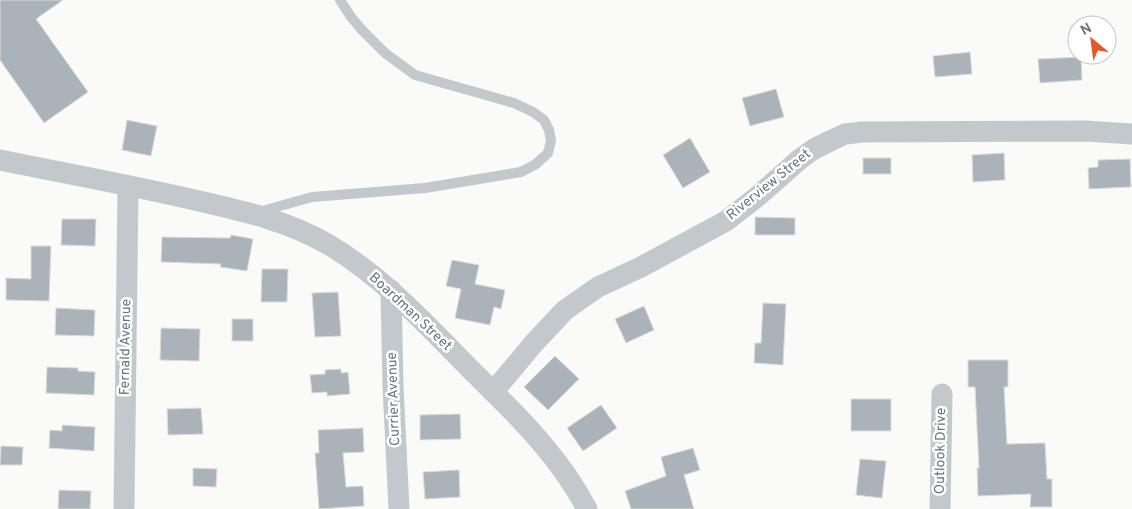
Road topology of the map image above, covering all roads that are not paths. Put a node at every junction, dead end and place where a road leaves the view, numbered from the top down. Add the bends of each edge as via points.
1 (340, 0) edge
2 (1132, 134) edge
3 (0, 160) edge
4 (128, 186) junction
5 (253, 214) junction
6 (391, 290) junction
7 (494, 392) junction
8 (942, 394) dead end
9 (124, 509) edge
10 (399, 509) edge
11 (588, 509) edge
12 (940, 509) edge

1 - 5 lane via 351,17 385,53 415,75 514,104 544,120 552,141 548,153 521,172 425,188 312,197
2 - 7 street, Riverview Street via 1086,131 845,134 814,148 726,221 598,287 565,310
3 - 4 street, Boardman Street
4 - 5 street, Boardman Street
4 - 9 street, Fernald Avenue
5 - 6 street, Boardman Street via 283,223 332,246
6 - 7 street, Boardman Street
6 - 10 street, Currier Avenue
7 - 11 street, Boardman Street via 562,467
8 - 12 street, Outlook Drive

